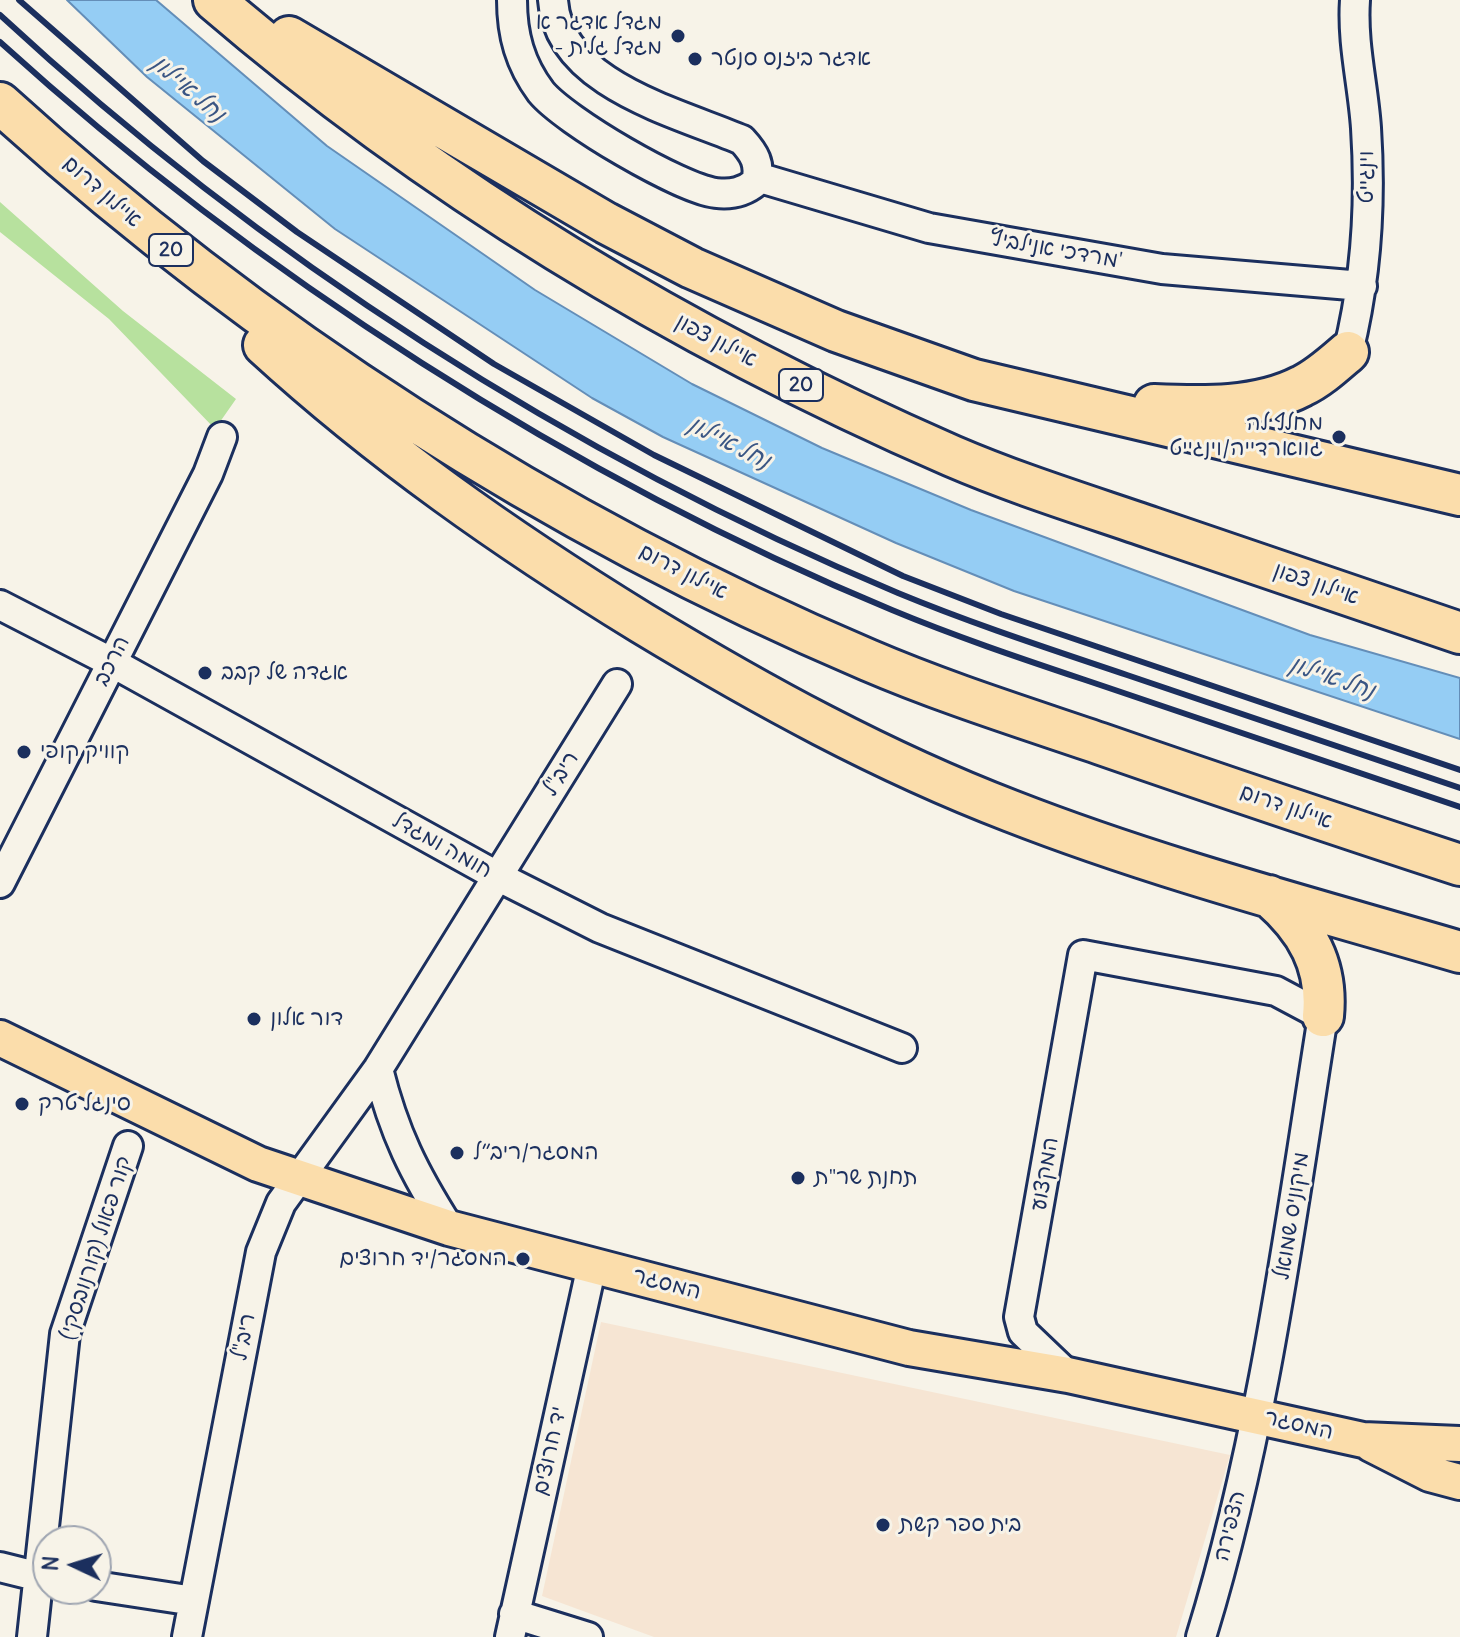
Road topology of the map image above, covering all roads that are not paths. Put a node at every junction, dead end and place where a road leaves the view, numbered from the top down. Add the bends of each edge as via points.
1 (214, 0) edge
2 (228, 0) edge
3 (512, 0) edge
4 (553, 0) edge
5 (1355, 0) edge
6 (0, 103) edge
7 (62, 157) junction
8 (757, 177) junction
9 (1362, 286) junction
10 (1348, 352) joint
11 (1063, 402) junction
12 (222, 437) dead end
13 (1460, 495) edge
14 (0, 605) edge
15 (1460, 633) edge
16 (111, 662) junction
17 (617, 684) dead end
18 (1460, 865) edge
19 (497, 876) junction
20 (0, 883) edge
21 (1269, 896) junction
22 (1460, 952) edge
23 (1323, 1016) junction
24 (0, 1038) edge
25 (902, 1048) dead end
26 (378, 1069) junction
27 (128, 1146) dead end
28 (297, 1178) junction
29 (449, 1228) junction
30 (592, 1265) junction
31 (1068, 1375) junction
32 (1256, 1414) junction
33 (1363, 1440) junction
34 (1457, 1443) edge
35 (1460, 1482) edge
36 (48, 1525) edge
37 (0, 1567) edge
38 (32, 1575) edge
39 (112, 1588) edge
40 (194, 1601) junction
41 (38, 1605) edge
42 (512, 1626) edge
43 (32, 1637) edge
44 (187, 1637) edge
45 (588, 1637) edge
46 (1201, 1637) edge

1 - 15 highway, איילון צפון / 20 via 333,99 472,196 621,288 769,369 997,474
2 - 11 highway via 531,182 692,268 908,359
3 - 8 street via 520,58 546,97 568,117 700,189 740,192
4 - 8 street via 561,38 576,58 623,89 742,140 755,154
5 - 9 street, וינגייט via 1355,53 1367,145
6 - 7 highway, איילון דרום / 20
7 - 18 highway, איילון דרום / 20 via 202,274 354,381 511,479 684,573 932,685
7 - 21 highway via 319,395 479,518 604,599 813,722 943,784 1088,839
8 - 9 street, מרדכי אנילביץ' via 929,228 1162,269
9 - 10 street, וינגייט
10 - 11 highway via 1305,385 1246,402 1203,407
11 - 13 highway
12 - 16 street, הרכב
14 - 16 street, חומה ומגדל
16 - 19 street, חומה ומגדל
16 - 20 street, הרכב
17 - 19 street, ריב"ל
19 - 25 street, חומה ומגדל via 600,928
19 - 26 street, ריב"ל
21 - 22 highway
21 - 23 highway via 1300,928 1320,964
23 - 31 street, המקצוע via 1276,991 1083,955 1019,1317 1023,1332
23 - 32 street, מיקוניס שמואל
24 - 28 main road, המסגר via 237,1155
26 - 28 street, ריב"ל
26 - 29 street via 392,1125
27 - 36 street, קור פאול (קורנובסקי) via 65,1334
28 - 29 main road, המסגר
28 - 40 street, ריב"ל via 261,1252
29 - 30 main road, המסגר
30 - 31 main road, המסגר via 909,1348
30 - 42 street, יד חרוצים
31 - 32 main road, המסגר
32 - 33 main road, המסגר
32 - 46 street, הצפירה
33 - 34 main road, המסגר
33 - 35 main road, המסגר via 1430,1474
37 - 38 street
39 - 40 street
40 - 44 street, ריב"ל
41 - 43 street, קור פאול (קורנובסקי)
42 - 45 street

